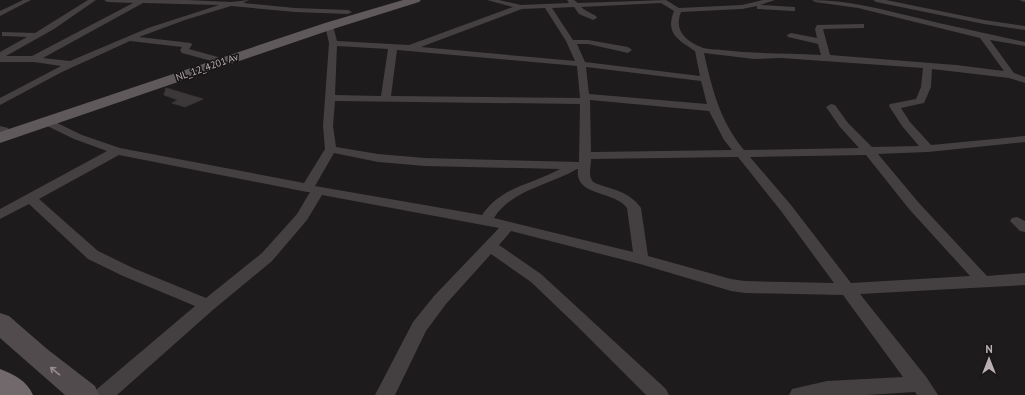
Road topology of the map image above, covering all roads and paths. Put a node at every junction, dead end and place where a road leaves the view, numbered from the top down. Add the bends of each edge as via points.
1 (28, 0) edge
2 (93, 0) edge
3 (107, 0) edge
4 (143, 0) edge
5 (246, 0) edge
6 (401, 0) edge
7 (415, 0) edge
8 (490, 0) edge
9 (559, 0) edge
10 (662, 0) edge
11 (772, 0) edge
12 (815, 0) edge
13 (876, 0) edge
14 (914, 0) edge
15 (225, 2) edge
16 (573, 3) edge
17 (547, 6) junction
18 (748, 6) junction
19 (521, 7) junction
20 (916, 8) junction
21 (792, 9) dead end
22 (348, 10) junction
23 (678, 10) junction
24 (206, 12) junction
25 (0, 14) edge
26 (216, 17) dead end
27 (1012, 17) dead end
28 (594, 18) dead end
29 (329, 26) junction
30 (861, 26) dead end
31 (1014, 27) junction
32 (1025, 28) edge
33 (5, 34) dead end
34 (37, 35) junction
35 (791, 35) dead end
36 (983, 36) junction
37 (131, 39) junction
38 (571, 42) junction
39 (822, 42) junction
40 (333, 43) junction
41 (1025, 44) edge
42 (393, 47) junction
43 (409, 48) junction
44 (628, 50) dead end
45 (698, 50) junction
46 (0, 57) edge
47 (826, 58) junction
48 (34, 59) junction
49 (215, 59) junction
50 (70, 64) junction
51 (581, 64) junction
52 (928, 66) junction
53 (1011, 75) junction
54 (705, 79) junction
55 (1025, 80) edge
56 (331, 98) junction
57 (386, 98) junction
58 (585, 99) junction
59 (0, 102) edge
60 (713, 108) junction
61 (831, 108) dead end
62 (47, 122) junction
63 (1, 132) edge
64 (1025, 139) edge
65 (331, 149) junction
66 (928, 149) junction
67 (117, 151) junction
68 (869, 151) junction
69 (742, 153) junction
70 (582, 162) junction
71 (312, 189) junction
72 (30, 198) junction
73 (0, 215) edge
74 (486, 220) junction
75 (508, 226) junction
76 (491, 247) junction
77 (641, 259) junction
78 (1025, 279) edge
79 (984, 282) junction
80 (847, 289) junction
81 (208, 305) junction
82 (0, 323) edge
83 (0, 383) edge
84 (924, 390) edge
85 (17, 395) edge
86 (85, 395) edge
87 (104, 395) edge
88 (385, 395) edge
89 (659, 395) edge
90 (800, 395) edge

1 - 25 street
2 - 34 street
3 - 4 street
4 - 15 street
4 - 48 street
5 - 15 street
6 - 22 main road, NL_12_4201 Av
7 - 29 main road, NL_12_4201 Av
8 - 19 street
9 - 17 street
10 - 16 street
10 - 23 street
11 - 18 street
12 - 36 street via 839,2
13 - 20 street
14 - 20 street
15 - 22 street via 295,10
15 - 24 street
16 - 17 street
16 - 28 street via 582,12
17 - 19 street
17 - 38 street
18 - 21 street
18 - 23 street
19 - 43 street
20 - 31 street
22 - 49 main road, NL_12_4201 Av
23 - 45 street via 674,20 676,32
24 - 26 street
24 - 37 street
27 - 31 street via 1016,20
29 - 40 street
29 - 62 main road, NL_12_4201 Av
30 - 39 street via 820,27
31 - 32 street
33 - 34 street
34 - 46 street
35 - 39 street
36 - 41 street
36 - 53 street
37 - 49 street via 188,45 185,51
37 - 50 street
38 - 44 street via 588,42
38 - 51 street
39 - 47 street
40 - 42 street
40 - 56 street
42 - 43 street
42 - 57 street
43 - 51 street
45 - 47 street via 754,56
45 - 54 street
46 - 48 street
47 - 52 street
48 - 50 street
49 - 63 main road, NL_12_4201 Av
50 - 59 street
51 - 54 street
51 - 58 street
52 - 53 street
52 - 66 street via 926,86 920,101 894,106
53 - 55 street
54 - 60 street
56 - 57 street
56 - 65 street via 328,126
57 - 58 street
58 - 60 street
58 - 70 street
60 - 69 street via 730,140
61 - 68 street
62 - 63 main road, NL_12_4201 Av
62 - 67 street
64 - 66 street
65 - 70 street via 378,158 443,163
65 - 71 street
66 - 68 street
67 - 71 street
67 - 72 street
68 - 69 street
68 - 79 street via 914,206
69 - 70 street
69 - 80 street
70 - 74 street via 500,201
70 - 77 street via 586,183 598,189 617,193 631,201
71 - 74 street
71 - 81 street via 302,217 280,244
72 - 73 street
72 - 81 street via 93,255
74 - 75 street
75 - 76 street
75 - 77 street
76 - 88 street via 440,300 419,328
76 - 89 street via 536,278
77 - 80 street via 738,286
78 - 79 street
79 - 80 street
80 - 84 street
81 - 87 street
86 -> 82 street
83 - 85 highway
84 - 90 street via 827,389

